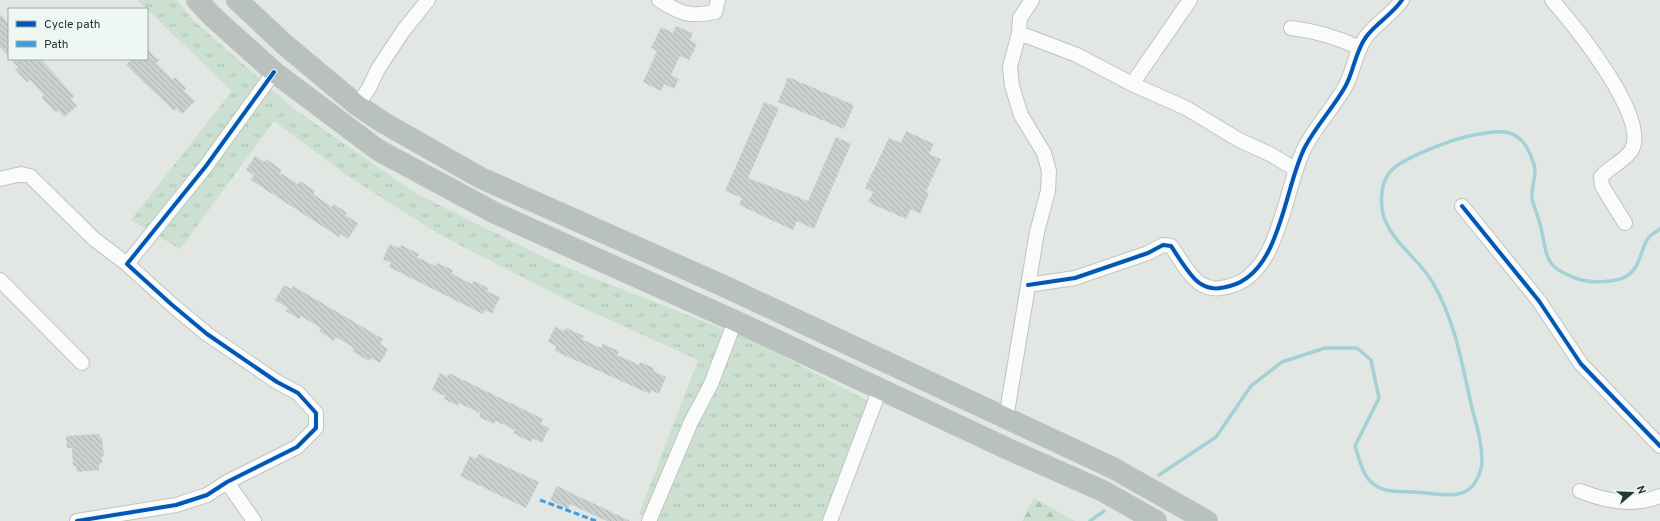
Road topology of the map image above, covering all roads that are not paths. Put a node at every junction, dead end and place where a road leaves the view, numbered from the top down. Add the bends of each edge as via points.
1 (197, 0) edge
2 (236, 0) edge
3 (428, 0) edge
4 (659, 0) edge
5 (718, 0) edge
6 (1032, 0) edge
7 (1190, 0) edge
8 (1402, 0) edge
9 (1552, 0) edge
10 (1291, 28) dead end
11 (1019, 33) junction
12 (1360, 48) junction
13 (274, 72) junction
14 (1132, 84) junction
15 (357, 104) junction
16 (1295, 170) junction
17 (0, 179) edge
18 (1462, 206) dead end
19 (1625, 223) dead end
20 (127, 264) junction
21 (0, 280) edge
22 (1028, 285) junction
23 (735, 321) junction
24 (82, 363) dead end
25 (880, 389) junction
26 (1006, 418) junction
27 (1660, 446) edge
28 (227, 482) junction
29 (1580, 491) dead end
30 (1660, 496) edge
31 (150, 516) edge
32 (78, 521) edge
33 (254, 521) edge
34 (649, 521) edge
35 (830, 521) edge
36 (1156, 521) edge
37 (1207, 521) edge

1 - 13 highway
2 - 15 highway via 284,44
3 - 15 street via 403,31
4 - 5 street via 694,16 715,12
6 - 11 street via 1020,18
7 - 14 street
8 - 12 street via 1367,36
9 - 19 street via 1577,29 1632,117 1636,135 1631,151 1601,177 1602,186
10 - 12 street via 1329,35
11 - 14 street via 1077,55
11 - 22 street via 1010,67 1012,86 1021,115 1044,153 1050,171
12 - 16 street via 1346,85 1305,147
13 - 20 street via 206,166
13 - 23 highway via 378,150 495,213
14 - 16 street via 1186,108
15 - 26 highway via 384,123 481,178 726,287
16 - 22 street via 1271,248 1257,269 1235,285 1217,289 1200,284 1171,246 1163,245 1148,253 1075,278
17 - 20 street via 16,174 30,176 94,239
18 - 27 street via 1539,301 1581,364
20 - 28 street via 207,334 277,382 298,393 316,413 316,428 297,447
21 - 24 street
22 - 26 street
23 - 25 highway
23 - 34 street via 711,384 691,422
25 - 35 street
25 - 36 highway via 1104,491
26 - 37 highway via 1113,468
28 - 31 street via 207,495
28 - 33 street
29 - 30 street via 1616,501 1638,502
31 - 32 street

